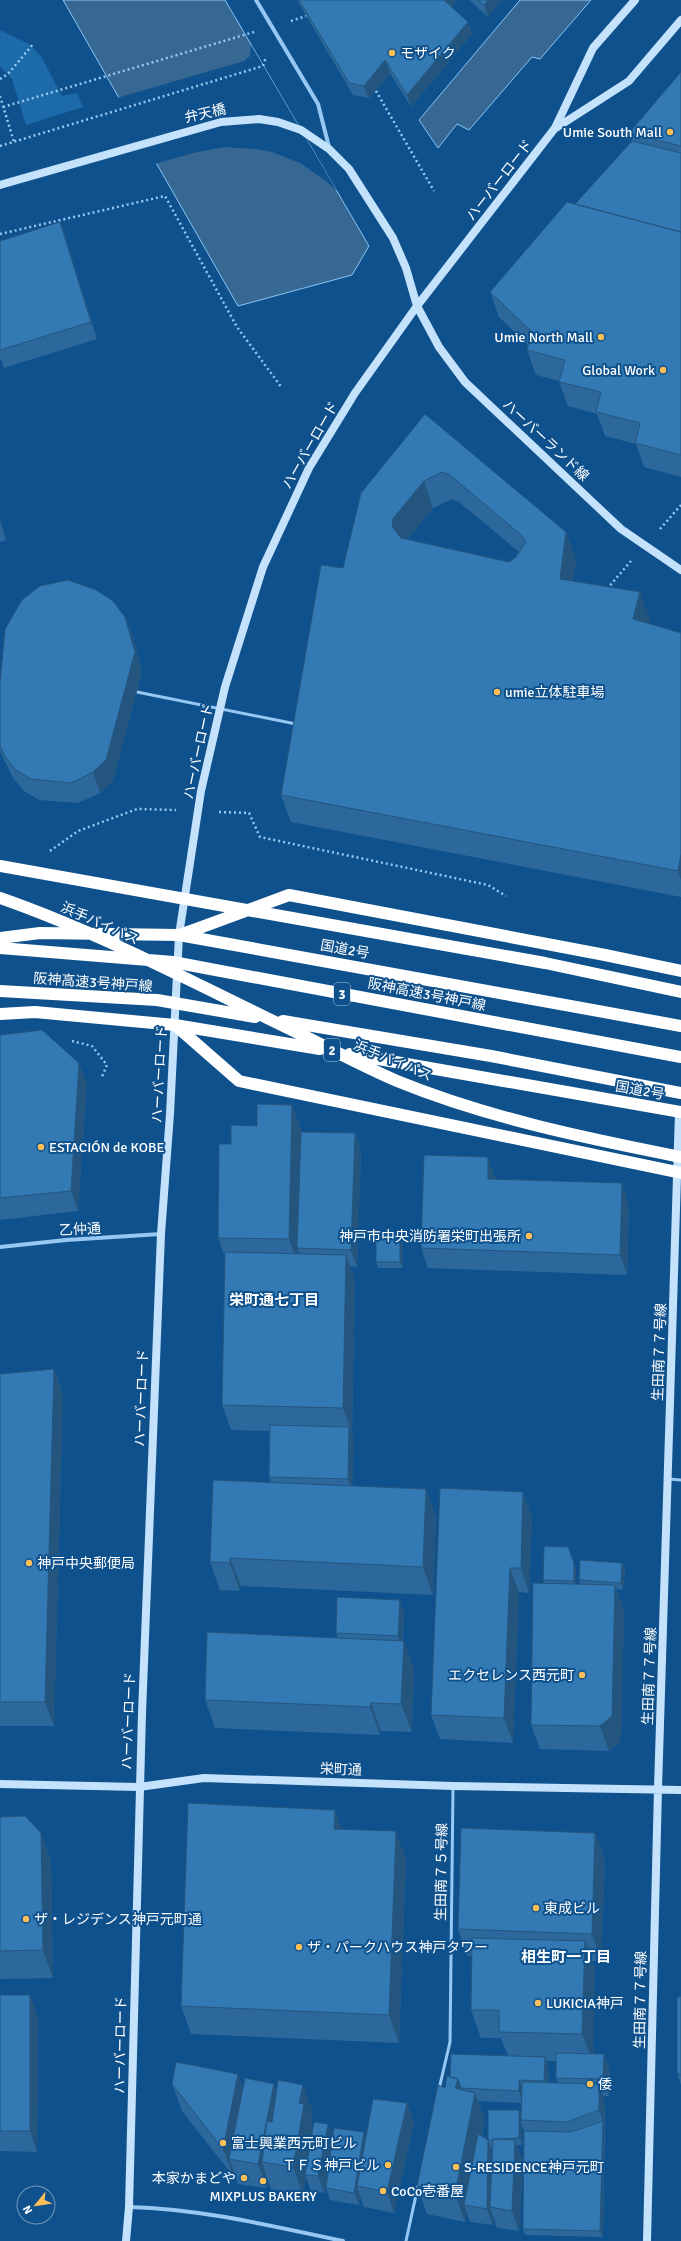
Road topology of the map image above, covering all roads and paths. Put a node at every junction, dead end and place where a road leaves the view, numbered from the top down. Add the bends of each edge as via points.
1 (256, 0) edge
2 (634, 0) edge
3 (306, 16) edge
4 (681, 20) edge
5 (284, 23) dead end
6 (261, 30) dead end
7 (34, 43) dead end
8 (263, 66) dead end
9 (0, 79) edge
10 (375, 84) edge
11 (0, 96) edge
12 (4, 107) junction
13 (555, 128) junction
14 (14, 142) junction
15 (0, 146) edge
16 (330, 149) junction
17 (0, 185) edge
18 (434, 191) dead end
19 (0, 234) edge
20 (417, 306) junction
21 (282, 388) dead end
22 (681, 570) edge
23 (137, 692) dead end
24 (300, 724) edge
25 (260, 837) dead end
26 (0, 866) edge
27 (506, 896) dead end
28 (0, 898) edge
29 (179, 935) junction
30 (0, 938) edge
31 (0, 948) edge
32 (681, 971) edge
33 (0, 991) edge
34 (681, 992) edge
35 (0, 1014) edge
36 (175, 1025) junction
37 (681, 1026) edge
38 (69, 1040) dead end
39 (681, 1057) edge
40 (101, 1079) dead end
41 (681, 1093) edge
42 (680, 1112) edge
43 (681, 1157) edge
44 (679, 1172) edge
45 (161, 1234) junction
46 (0, 1248) edge
47 (668, 1479) junction
48 (681, 1480) edge
49 (0, 1784) edge
50 (139, 1786) junction
51 (453, 1786) junction
52 (658, 1788) junction
53 (681, 1790) edge
54 (438, 2096) edge
55 (420, 2180) edge
56 (129, 2207) junction
57 (126, 2241) edge
58 (343, 2241) edge
59 (406, 2241) edge
60 (647, 2241) edge

1 - 16 street via 318,104
2 - 13 street, ハーバーロード via 593,48
3 - 5 path
4 - 13 street, ハーバーロード via 629,81
6 - 12 path
7 - 9 path via 8,74
8 - 14 path
10 - 18 path via 376,91
11 - 12 path
12 - 14 path
13 - 20 street, ハーバーロード
14 - 15 path
16 - 17 street, 弁天橋 via 301,130 278,122 239,119 199,126
16 - 20 street, ハーバーランド線 via 349,169 393,238 406,268
19 - 21 path via 165,196 237,327
20 - 22 street, ハーバーランド線 via 439,347 465,382 621,529
20 - 29 street, ハーバーロード via 355,393 309,468 263,567 225,687 201,791
23 - 24 lane
25 - 27 path via 488,885
26 - 34 highway, 浜手バイパス via 545,963
28 - 43 highway, 浜手バイパス / 2 via 118,946 397,1081 504,1117
29 - 30 highway, 国道2号 via 40,933
29 - 32 highway via 289,895
29 - 36 street, ハーバーロード
29 - 37 highway, 国道2号
31 - 39 highway, 阪神高速3号神戸線 / 3 via 173,962
33 - 41 highway, 阪神高速3号神戸線 via 157,1000 491,1056
35 - 36 highway, 国道2号 / 2 via 35,1012
36 - 42 highway, 国道2号 / 2
36 - 44 highway via 239,1081
36 - 45 street, ハーバーロード
38 - 40 path via 92,1046 107,1065
42 - 44 street, 生田南７７号線
44 - 47 street, 生田南７７号線
45 - 46 street, 乙仲通 via 66,1240
45 - 50 street, ハーバーロード
47 - 48 lane
47 - 52 street, 生田南７７号線
49 - 50 street, 栄町通
50 - 51 street, 栄町通 via 204,1778
50 - 56 street, ハーバーロード
51 - 52 street, 栄町通
51 - 54 lane, 生田南７５号線 via 450,2042
52 - 53 street, 栄町通
52 - 60 street, 生田南７７号線
55 - 59 lane
56 - 57 street, ハーバーロード
56 - 58 street via 165,2208 230,2217

